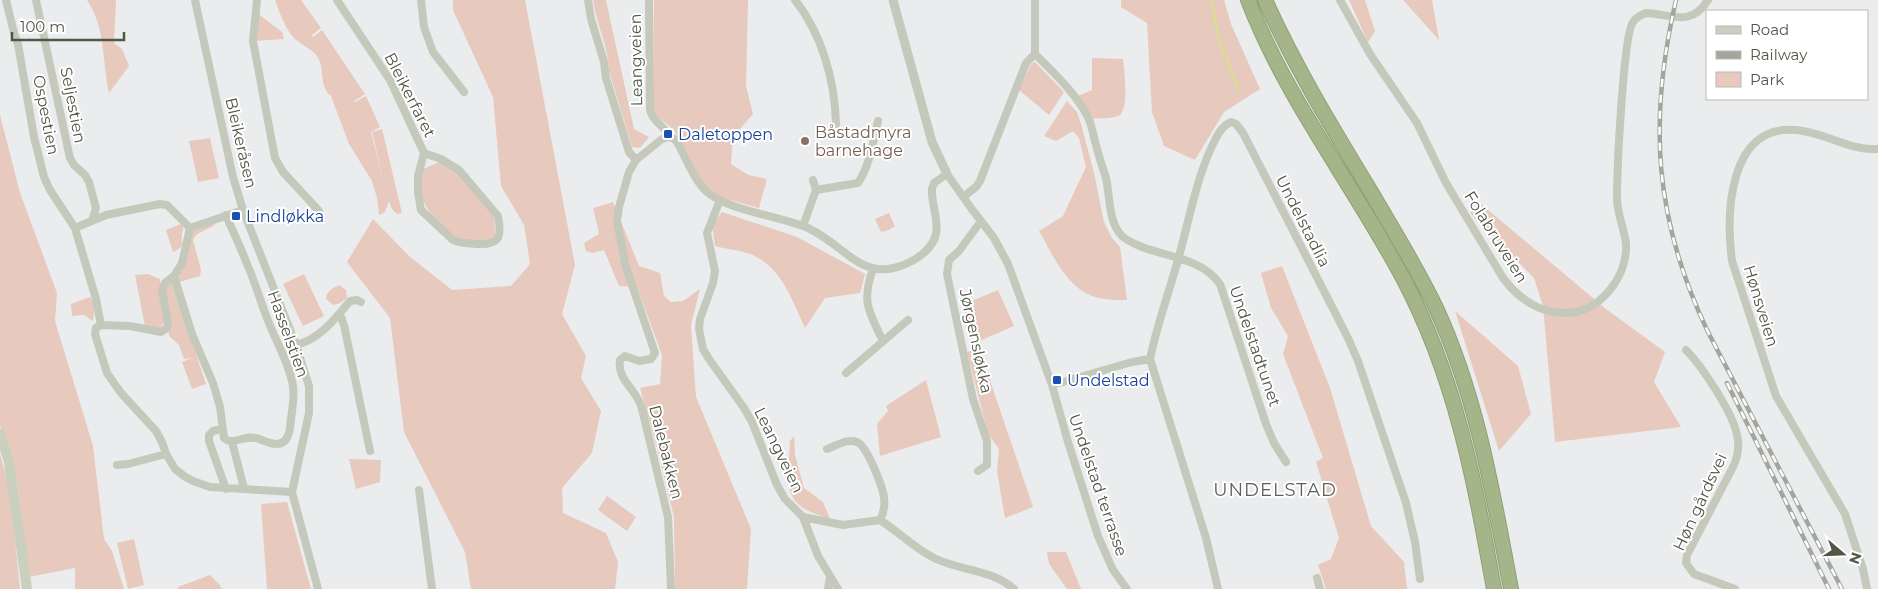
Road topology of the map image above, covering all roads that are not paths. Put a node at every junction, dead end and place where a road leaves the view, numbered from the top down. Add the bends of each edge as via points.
1 (6, 0) edge
2 (36, 0) edge
3 (195, 0) edge
4 (257, 0) edge
5 (338, 0) edge
6 (421, 0) edge
7 (588, 0) edge
8 (649, 0) edge
9 (795, 0) edge
10 (893, 0) edge
11 (1035, 0) edge
12 (1248, 0) edge
13 (1265, 0) edge
14 (1340, 0) edge
15 (1708, 0) edge
16 (1035, 54) junction
17 (464, 92) dead end
18 (878, 121) dead end
19 (836, 124) dead end
20 (669, 137) junction
21 (1878, 149) edge
22 (424, 152) junction
23 (636, 160) junction
24 (947, 174) junction
25 (813, 180) dead end
26 (816, 190) junction
27 (963, 197) junction
28 (720, 200) junction
29 (96, 208) junction
30 (243, 210) junction
31 (319, 212) dead end
32 (106, 215) junction
33 (226, 215) junction
34 (92, 221) junction
35 (981, 222) junction
36 (803, 226) junction
37 (75, 228) junction
38 (190, 228) junction
39 (1179, 258) junction
40 (873, 269) junction
41 (174, 276) junction
42 (361, 302) dead end
43 (340, 314) junction
44 (908, 320) dead end
45 (101, 325) junction
46 (883, 341) junction
47 (296, 345) junction
48 (1686, 350) dead end
49 (1150, 359) junction
50 (846, 373) dead end
51 (1052, 385) junction
52 (222, 430) junction
53 (0, 434) edge
54 (232, 442) junction
55 (827, 449) dead end
56 (370, 451) dead end
57 (166, 454) junction
58 (1286, 462) dead end
59 (117, 465) dead end
60 (978, 471) dead end
61 (244, 488) junction
62 (226, 489) junction
63 (419, 490) dead end
64 (292, 492) junction
65 (803, 517) junction
66 (880, 520) junction
67 (830, 577) junction
68 (1317, 578) dead end
69 (1420, 579) dead end
70 (27, 589) edge
71 (318, 589) edge
72 (432, 589) edge
73 (671, 589) edge
74 (828, 589) edge
75 (838, 589) edge
76 (1014, 589) edge
77 (1127, 589) edge
78 (1218, 589) edge
79 (1320, 589) edge
80 (1494, 589) edge
81 (1511, 589) edge
82 (1735, 589) edge
83 (1867, 589) edge

1 - 37 street, Ospestien via 44,177
2 - 29 street, Seljestien via 70,158 74,166 85,174
3 - 30 street, Bleikeråsen
4 - 31 street via 253,41 276,158 283,172
5 - 22 street, Bleikerfaret via 390,80
6 - 17 street via 424,27 433,52
7 - 23 street via 607,83 629,152
8 - 20 street, Leangveien via 650,110 652,118 667,130
9 - 19 street via 816,35 824,57 835,99
10 - 24 street via 932,142
11 - 16 street
12 - 80 highway via 1287,83 1403,278 1440,357 1474,479
13 - 81 highway via 1302,76 1436,308 1480,436
14 - 15 street, Folabruveien via 1370,54 1417,123 1446,183 1503,278 1513,292 1530,304 1555,313 1586,308 1608,293 1616,282 1625,256 1617,192 1625,67 1633,21 1646,13 1689,17 1702,9
16 - 27 street via 1026,63 980,181
16 - 39 street, Undelstadtunet via 1084,110 1106,178 1113,218 1122,236 1134,244
18 - 26 street via 865,174 858,183
20 - 23 street
20 - 28 street, Leangveien via 677,142 705,190
21 - 83 street, Hønsveien via 1844,145 1797,130 1767,134 1744,156 1737,171 1730,208 1732,261 1776,396 1845,514
22 - 22 street, Bleikerfaret via 418,176 421,210 458,243 495,242 500,226 498,216 459,170
23 - 73 street, Dalebakken via 629,172 617,222 626,267 655,353 645,361 625,356 619,366 639,400 646,422 668,518
24 - 27 street
24 - 40 street via 934,183 932,189 936,228 930,246 900,268
25 - 26 street
26 - 36 street
27 - 35 street
28 - 36 street
28 - 65 street, Leangveien via 707,232 715,271 700,319 700,339 708,359 752,422 785,498
29 - 32 street
29 - 34 street
30 - 33 street
30 - 47 street, Bleikeråsen
32 - 34 street
32 - 38 street via 167,205
33 - 38 street
33 - 54 street, Hasselstien via 293,387 286,440 277,444 244,437
34 - 37 street
35 - 51 street via 1008,264
35 - 60 street, Jørgensløkka via 949,260 947,274 973,400 987,441 988,465
36 - 40 street via 831,240 859,263
37 - 45 street
38 - 41 street via 182,263
39 - 49 street, Undelstadlia
39 - 58 street, Undelstadtunet via 1206,270 1220,284 1266,424
39 - 69 street, Undelstadlia via 1202,172 1216,138 1225,124 1236,124 1358,361 1406,503
40 - 46 street via 866,292
41 - 45 street via 164,282 162,290 168,323 161,332
41 - 52 street via 220,407
42 - 43 street via 350,301
43 - 47 street via 317,336
43 - 56 street
44 - 46 street
45 - 57 street via 95,334 107,373 120,393 156,431
46 - 50 street
47 - 64 street, Bleikeråsen via 309,386 310,402
48 - 82 street, Høn gårdsvei via 1697,361 1722,402 1736,429 1739,446 1734,465 1687,555 1686,563 1694,574
49 - 51 street
49 - 78 street via 1206,538
51 - 77 street, Undelstad terrasse via 1098,536 1113,570
52 - 54 street via 224,438
52 - 62 street via 213,431 209,441
53 - 70 main road via 10,470
54 - 61 street
55 - 66 street via 847,441 862,444 884,496
57 - 59 street
57 - 62 street via 176,469 193,481 210,488
61 - 62 street
61 - 64 street
63 - 72 street
64 - 71 street, Bleikeråsen
65 - 66 street via 843,525
65 - 67 street, Leangveien
66 - 76 street via 936,559 999,578
67 - 74 street
67 - 75 street, Leangveien
68 - 79 street

